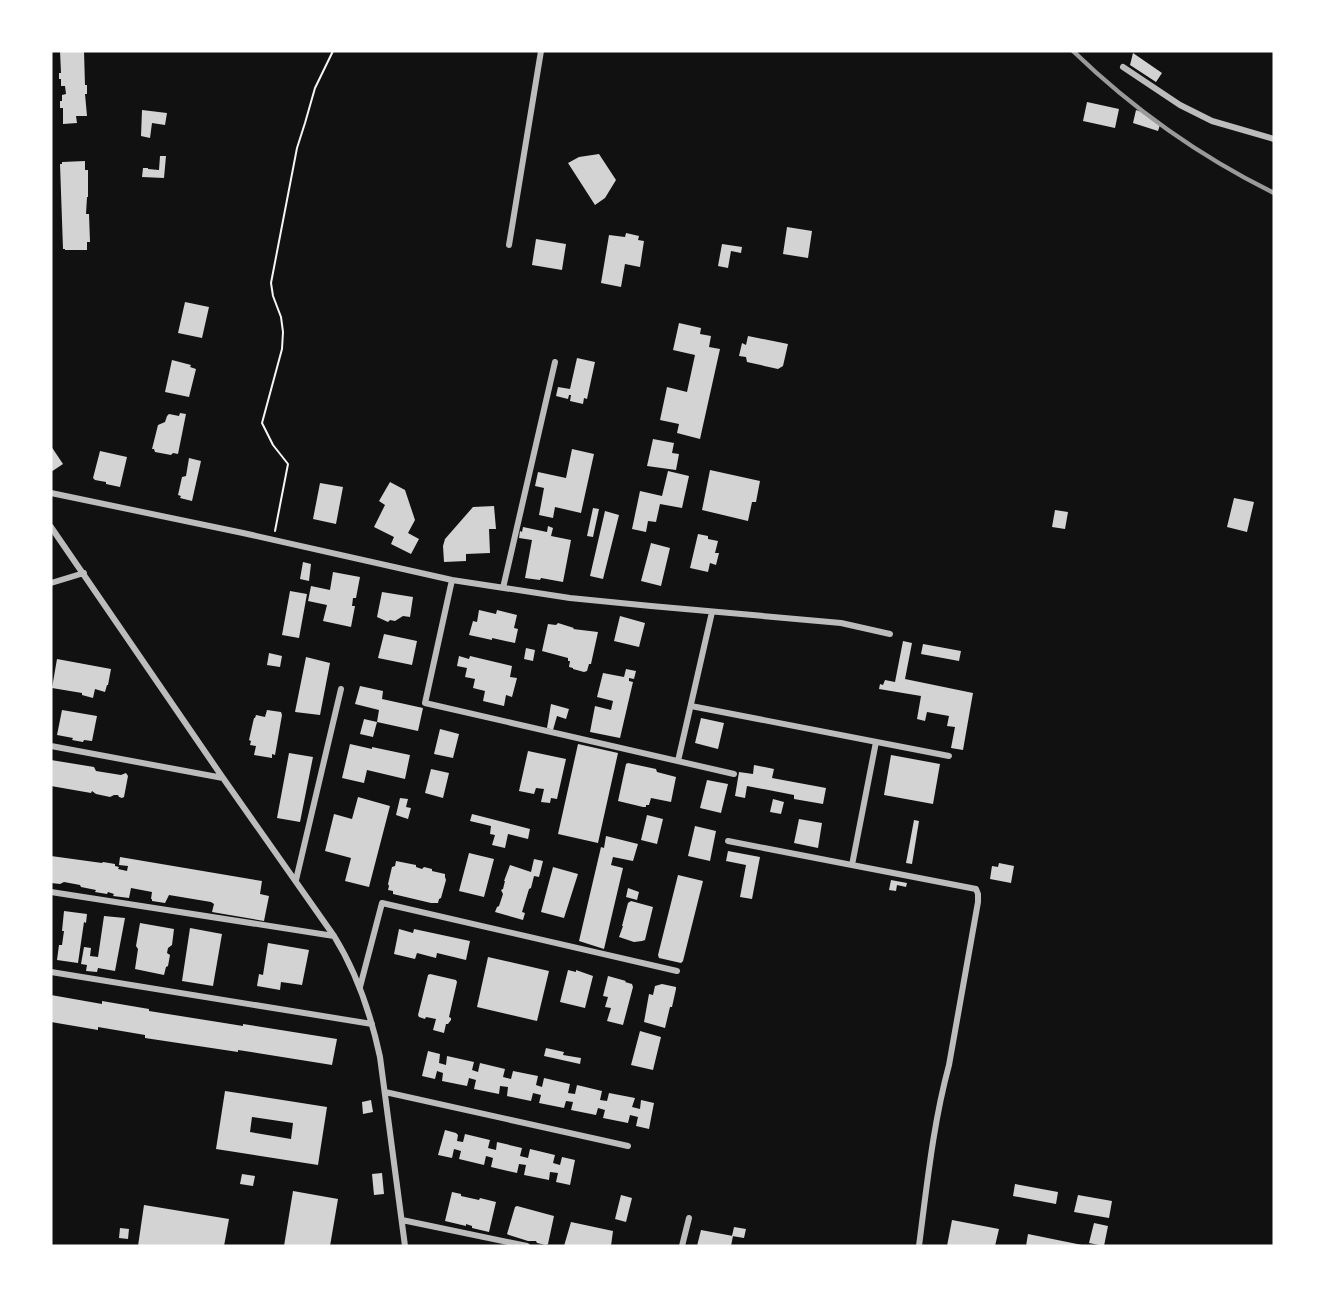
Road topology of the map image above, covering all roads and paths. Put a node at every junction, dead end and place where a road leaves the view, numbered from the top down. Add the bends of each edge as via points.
1 (333, 51) edge
2 (541, 51) edge
3 (1123, 67) dead end
4 (1274, 139) edge
5 (509, 245) dead end
6 (555, 362) dead end
7 (51, 493) edge
8 (51, 526) edge
9 (274, 540) junction
10 (84, 573) junction
11 (452, 580) junction
12 (51, 583) edge
13 (503, 588) junction
14 (712, 612) junction
15 (890, 634) dead end
16 (341, 689) dead end
17 (691, 706) junction
18 (876, 742) junction
19 (51, 746) edge
20 (949, 756) dead end
21 (678, 761) junction
22 (734, 774) dead end
23 (223, 778) junction
24 (728, 841) dead end
25 (852, 865) junction
26 (296, 880) junction
27 (51, 892) edge
28 (334, 936) junction
29 (677, 971) dead end
30 (51, 972) edge
31 (359, 988) junction
32 (372, 1024) junction
33 (385, 1092) junction
34 (628, 1146) dead end
35 (689, 1218) dead end
36 (402, 1220) junction
37 (405, 1246) edge
38 (527, 1246) edge
39 (682, 1246) edge
40 (919, 1246) edge

1 - 9 path via 315,88 297,148 271,283 281,317 282,349 262,423 288,464
2 - 5 street
3 - 4 street via 1212,121
6 - 13 street
7 - 9 street
8 - 10 street
9 - 11 street
10 - 12 street
10 - 23 street
11 - 13 street
11 - 21 street via 425,703
13 - 14 street
14 - 15 street via 841,623
14 - 17 street
16 - 26 street
17 - 18 street
17 - 21 street
18 - 20 street
18 - 25 street
19 - 23 street
21 - 22 street
23 - 26 street
24 - 25 street
25 - 40 street via 969,887 978,894 930,1157
26 - 28 street
27 - 28 street
28 - 31 street
29 - 31 street via 382,903
30 - 32 street
31 - 32 street
32 - 33 street
33 - 34 street
33 - 36 street
35 - 39 street
36 - 37 street
36 - 38 street

